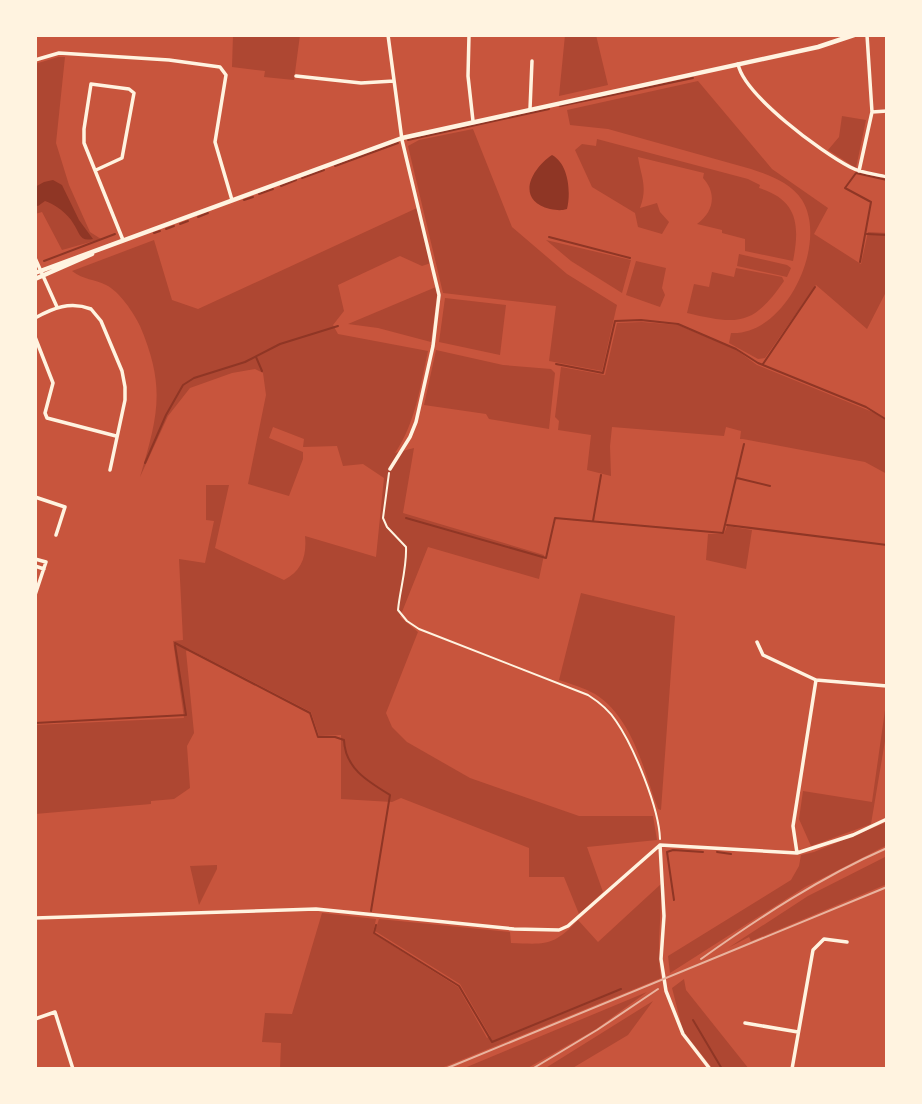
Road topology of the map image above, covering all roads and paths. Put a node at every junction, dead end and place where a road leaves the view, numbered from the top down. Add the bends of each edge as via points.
1 (388, 35) edge
2 (469, 35) edge
3 (854, 35) edge
4 (867, 35) edge
5 (35, 60) edge
6 (532, 61) dead end
7 (738, 64) junction
8 (296, 76) dead end
9 (394, 81) junction
10 (530, 109) junction
11 (887, 111) edge
12 (872, 112) junction
13 (473, 121) junction
14 (402, 138) junction
15 (96, 170) junction
16 (859, 171) junction
17 (887, 177) edge
18 (232, 200) junction
19 (123, 240) junction
20 (35, 258) edge
21 (39, 273) edge
22 (35, 279) edge
23 (57, 307) junction
24 (35, 317) edge
25 (35, 337) edge
26 (116, 436) junction
27 (390, 469) joint
28 (110, 470) dead end
29 (35, 497) edge
30 (56, 534) dead end
31 (35, 559) edge
32 (35, 566) edge
33 (44, 569) junction
34 (35, 594) edge
35 (757, 642) dead end
36 (817, 680) junction
37 (887, 686) edge
38 (887, 819) edge
39 (660, 845) junction
40 (797, 853) junction
41 (35, 918) edge
42 (847, 942) dead end
43 (35, 1019) edge
44 (745, 1023) dead end
45 (798, 1032) junction
46 (74, 1069) edge
47 (710, 1069) edge
48 (792, 1069) edge

1 - 9 street
2 - 13 street
3 - 7 street
4 - 12 street
5 - 18 street via 59,54 92,55 220,67 226,75 215,142
6 - 10 street
7 - 10 street
7 - 16 street via 746,84 795,129
8 - 9 street via 361,83
9 - 14 street
10 - 13 street
11 - 12 street
12 - 16 street
13 - 14 street
14 - 18 street
14 - 27 street via 439,295 416,422
15 - 15 street via 84,143 90,84 129,89 134,93 124,152 117,161
15 - 19 street
16 - 17 street
18 - 19 street
19 - 21 street
20 - 21 street
21 - 22 street
21 - 23 street
23 - 24 street
23 - 26 street via 86,307 101,321 125,387
25 - 26 street via 53,383 44,413 47,418
26 - 28 street
27 - 39 path via 383,518 406,547 398,610 419,629 588,695 601,705 629,742 656,814
29 - 30 street via 65,507
31 - 33 street via 46,562
32 - 33 street
33 - 34 street
35 - 36 street via 763,655
36 - 37 street
36 - 40 street via 793,826
38 - 40 street
39 - 40 street
39 - 41 street via 559,930 316,909
39 - 47 street via 661,959 666,991 683,1034
42 - 45 street via 824,939 815,945
43 - 46 street via 55,1012
44 - 45 street
45 - 48 street

